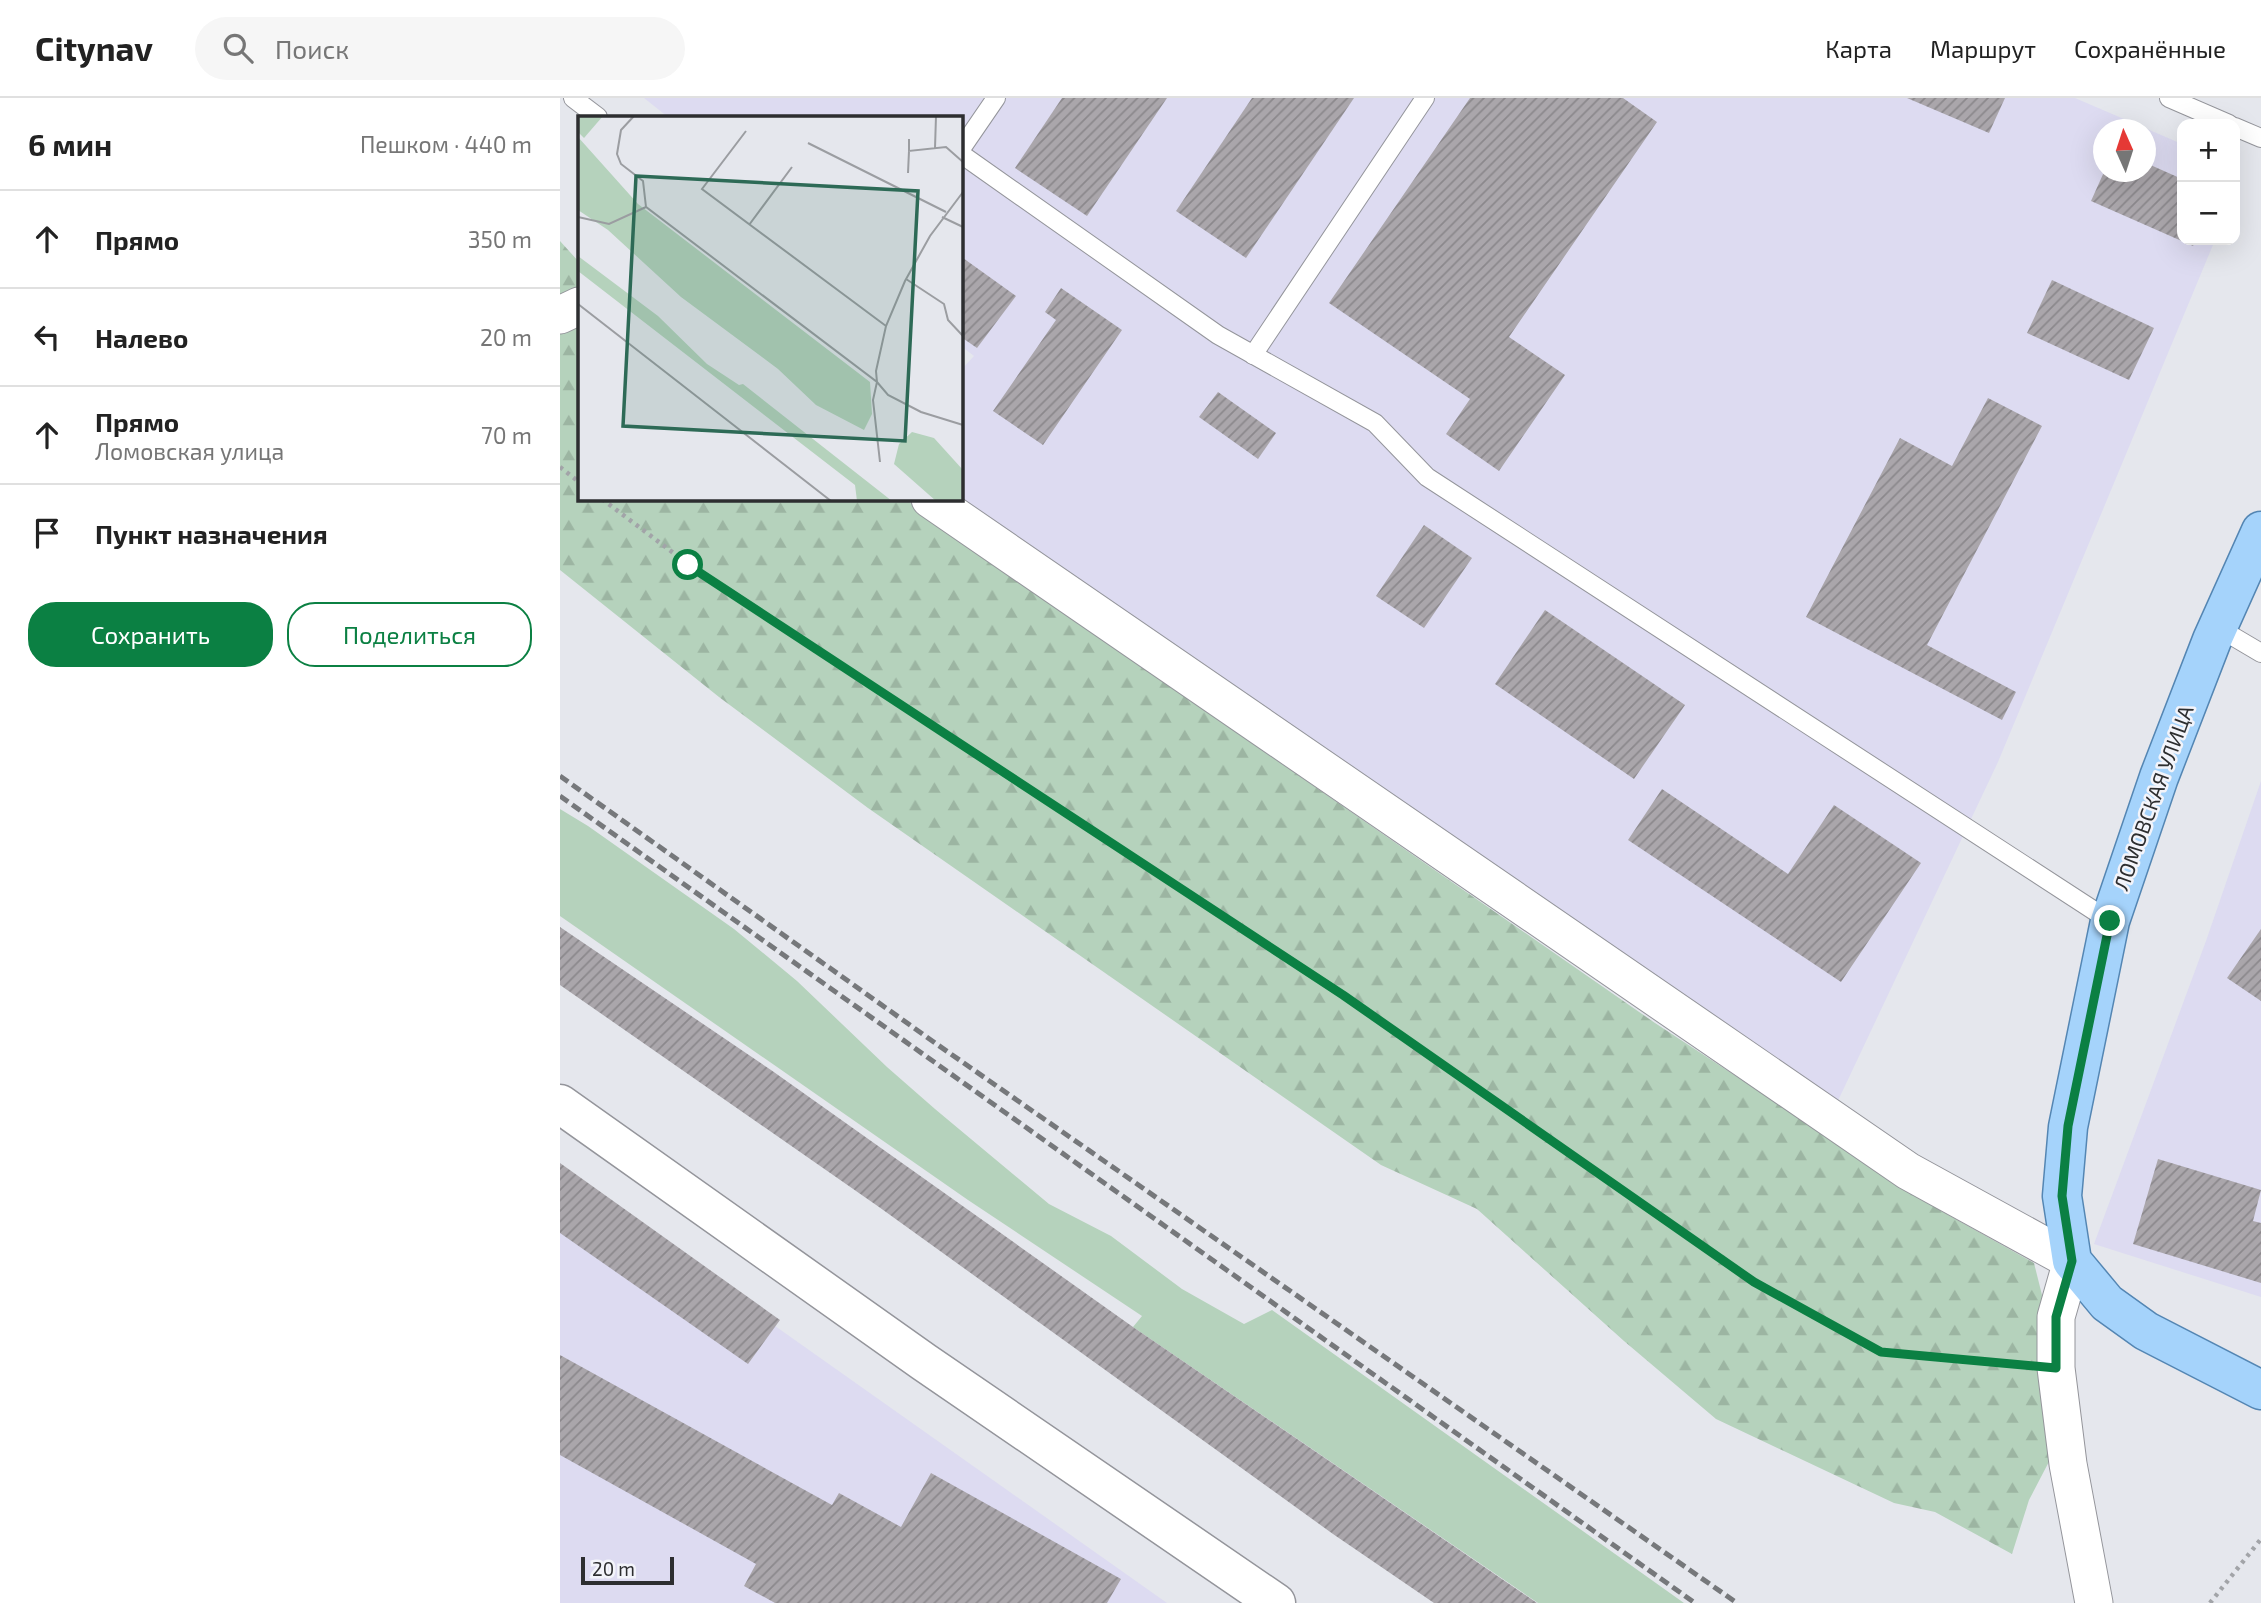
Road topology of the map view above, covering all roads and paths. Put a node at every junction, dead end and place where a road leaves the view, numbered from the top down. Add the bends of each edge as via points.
1 (573, 98) edge
2 (996, 98) edge
3 (1425, 98) edge
4 (2169, 98) edge
5 (597, 116) edge
6 (2217, 119) edge
7 (2240, 129) edge
8 (2261, 138) edge
9 (962, 149) edge
10 (962, 152) edge
11 (578, 306) edge
12 (560, 315) edge
13 (1253, 355) junction
14 (560, 467) edge
15 (578, 481) edge
16 (603, 500) edge
17 (931, 500) edge
18 (2261, 531) edge
19 (2217, 627) junction
20 (2261, 653) edge
21 (2110, 921) junction
22 (560, 1104) edge
23 (2072, 1261) junction
24 (2056, 1368) junction
25 (2261, 1390) edge
26 (2261, 1539) edge
27 (1276, 1603) edge
28 (2094, 1603) edge
29 (2210, 1603) edge

1 - 5 lane
2 - 9 lane
3 - 13 lane
4 - 6 lane
7 - 8 lane
10 - 13 lane
11 - 12 street
13 - 21 lane via 1375,423 1427,477
14 - 15 path
16 - 24 path via 688,565 1343,995 1754,1282 1881,1352
17 - 23 street via 1908,1171
18 - 19 main road, ЛОМОВСКАЯ УЛИЦА
19 - 20 lane
19 - 21 main road, ЛОМОВСКАЯ УЛИЦА
21 - 23 main road, ЛОМОВСКАЯ УЛИЦА via 2068,1126 2062,1196
22 - 27 street via 924,1362
23 - 24 street via 2056,1317
23 - 25 main road via 2107,1303 2146,1331
24 - 28 street
26 - 29 path

